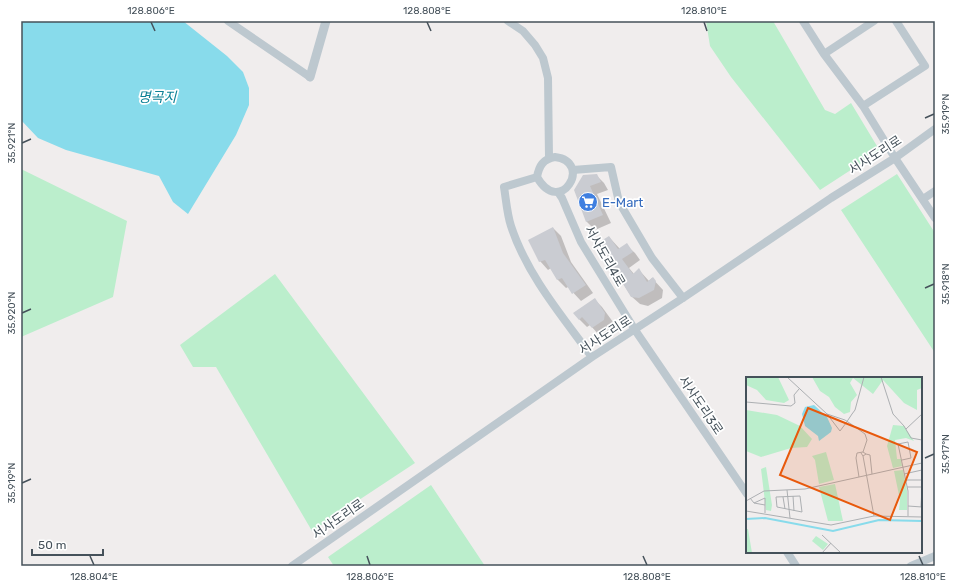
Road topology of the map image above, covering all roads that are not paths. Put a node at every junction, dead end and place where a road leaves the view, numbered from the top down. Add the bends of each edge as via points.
1 (228, 21) edge
2 (326, 21) edge
3 (508, 21) edge
4 (803, 21) edge
5 (874, 21) edge
6 (896, 21) edge
7 (824, 54) junction
8 (310, 77) joint
9 (863, 106) junction
10 (935, 129) edge
11 (549, 158) junction
12 (895, 158) junction
13 (573, 170) junction
14 (537, 177) junction
15 (935, 191) edge
16 (558, 192) junction
17 (922, 199) junction
18 (935, 218) edge
19 (683, 298) junction
20 (635, 330) junction
21 (592, 357) junction
22 (746, 493) edge
23 (788, 553) edge
24 (935, 556) edge
25 (292, 566) edge
26 (796, 566) edge
27 (911, 566) edge

1 - 8 street
2 - 8 street
3 - 11 street via 523,31 543,58 548,78
4 - 7 street
5 - 7 street
6 - 9 street via 925,66
7 - 9 street
9 - 12 street
10 - 12 street, 서사도리로
11 - 13 street via 566,160
11 - 14 street via 541,165
12 - 17 street
12 - 19 street, 서사도리로
13 - 16 street via 568,187
13 - 19 street via 611,167 620,202 652,258
14 - 16 street via 546,190
14 - 21 street via 504,186 511,226 531,272
15 - 17 street
16 - 20 street, 서사도리4로 via 580,242
17 - 18 street
19 - 20 street, 서사도리로
20 - 21 street, 서사도리로
20 - 22 street, 서사도리3로
21 - 25 street, 서사도리로
23 - 26 street
24 - 27 street

